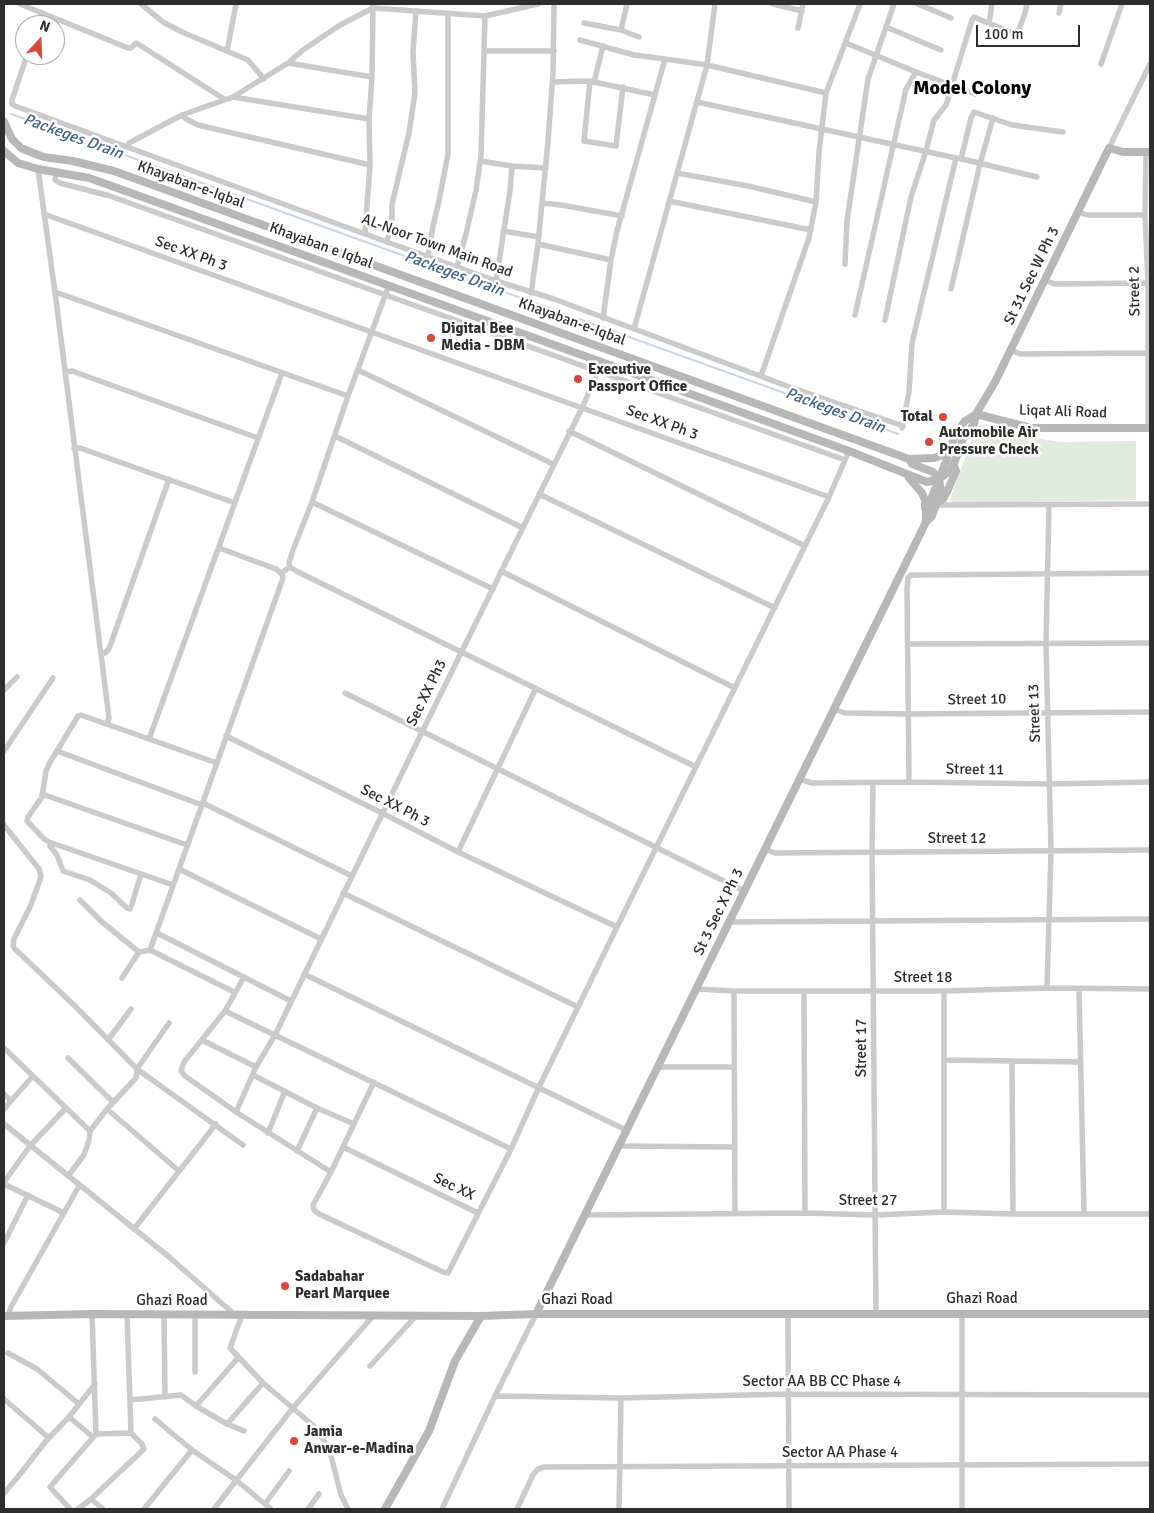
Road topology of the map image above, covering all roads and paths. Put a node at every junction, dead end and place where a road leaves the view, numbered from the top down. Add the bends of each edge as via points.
1 (20, 4) edge
2 (141, 4) edge
3 (152, 4) edge
4 (236, 4) edge
5 (538, 4) edge
6 (554, 4) edge
7 (627, 4) edge
8 (716, 4) edge
9 (773, 4) edge
10 (803, 4) edge
11 (860, 4) edge
12 (894, 4) edge
13 (918, 4) edge
14 (992, 4) edge
15 (1027, 4) edge
16 (1061, 4) edge
17 (1122, 4) edge
18 (373, 6) edge
19 (149, 11) junction
20 (416, 11) junction
21 (802, 11) junction
22 (42, 13) joint
23 (1059, 13) dead end
24 (448, 14) junction
25 (485, 16) junction
26 (951, 18) dead end
27 (584, 23) dead end
28 (989, 23) junction
29 (886, 27) junction
30 (798, 28) dead end
31 (621, 30) junction
32 (1010, 32) dead end
33 (1018, 32) dead end
34 (639, 37) dead end
35 (580, 40) dead end
36 (846, 43) junction
37 (603, 46) junction
38 (554, 50) junction
39 (941, 50) dead end
40 (227, 51) junction
41 (484, 52) junction
42 (876, 55) junction
43 (665, 59) junction
44 (288, 63) junction
45 (1100, 64) dead end
46 (1150, 64) edge
47 (24, 65) edge
48 (707, 65) junction
49 (916, 72) junction
50 (372, 77) junction
51 (264, 79) junction
52 (553, 82) junction
53 (592, 82) junction
54 (952, 85) junction
55 (623, 87) junction
56 (826, 93) junction
57 (975, 94) dead end
58 (655, 95) junction
59 (233, 97) junction
60 (224, 99) junction
61 (697, 102) junction
62 (182, 115) junction
63 (993, 118) junction
64 (369, 119) junction
65 (4, 122) edge
66 (822, 128) junction
67 (1063, 132) dead end
68 (859, 136) junction
69 (894, 144) junction
70 (128, 147) junction
71 (1109, 148) junction
72 (4, 151) edge
73 (926, 151) junction
74 (1148, 152) edge
75 (959, 159) junction
76 (480, 161) junction
77 (980, 164) junction
78 (370, 165) junction
79 (512, 166) junction
80 (546, 168) junction
81 (38, 169) junction
82 (56, 172) junction
83 (677, 173) junction
84 (1037, 176) dead end
85 (669, 201) junction
86 (816, 202) junction
87 (542, 203) junction
88 (1078, 212) junction
89 (44, 214) junction
90 (1145, 215) junction
91 (622, 216) junction
92 (811, 230) junction
93 (503, 231) junction
94 (365, 233) junction
95 (539, 237) junction
96 (387, 242) junction
97 (538, 244) junction
98 (428, 256) junction
99 (611, 260) junction
100 (845, 264) dead end
101 (457, 267) junction
102 (1044, 280) junction
103 (496, 281) junction
104 (1149, 283) edge
105 (389, 286) junction
106 (951, 289) dead end
107 (55, 292) junction
108 (532, 292) junction
109 (386, 295) junction
110 (855, 315) dead end
111 (521, 318) junction
112 (603, 318) junction
113 (885, 320) dead end
114 (634, 329) junction
115 (516, 331) junction
116 (372, 332) junction
117 (1011, 350) junction
118 (1149, 352) edge
119 (602, 362) junction
120 (358, 370) junction
121 (65, 372) junction
122 (598, 372) junction
123 (282, 373) junction
124 (761, 376) junction
125 (348, 396) junction
126 (582, 408) junction
127 (976, 414) junction
128 (1149, 428) edge
129 (569, 431) junction
130 (335, 436) junction
131 (258, 438) junction
132 (74, 448) junction
133 (850, 451) junction
134 (948, 453) junction
135 (909, 459) junction
136 (845, 460) junction
137 (553, 464) junction
138 (954, 464) junction
139 (904, 473) junction
140 (169, 479) junction
141 (939, 479) junction
142 (539, 494) junction
143 (829, 497) junction
144 (312, 502) junction
145 (235, 503) junction
146 (936, 504) junction
147 (1150, 504) edge
148 (1048, 505) junction
149 (926, 512) junction
150 (926, 522) junction
151 (523, 528) junction
152 (805, 546) junction
153 (219, 548) junction
154 (290, 567) junction
155 (501, 571) junction
156 (281, 573) junction
157 (1150, 573) edge
158 (1047, 574) junction
159 (900, 575) junction
160 (908, 578) junction
161 (493, 588) junction
162 (775, 608) junction
163 (1150, 643) edge
164 (908, 644) junction
165 (1046, 644) junction
166 (462, 652) junction
167 (101, 654) junction
168 (17, 677) dead end
169 (53, 678) dead end
170 (536, 688) junction
171 (735, 688) junction
172 (4, 690) edge
173 (345, 693) dead end
174 (834, 709) junction
175 (1048, 712) junction
176 (1150, 712) edge
177 (908, 714) junction
178 (106, 723) junction
179 (422, 732) junction
180 (226, 736) junction
181 (149, 739) junction
182 (4, 751) edge
183 (57, 751) junction
184 (217, 763) junction
185 (696, 767) junction
186 (497, 769) junction
187 (799, 779) junction
188 (909, 782) junction
189 (1150, 782) edge
190 (873, 783) junction
191 (1050, 784) junction
192 (42, 794) junction
193 (202, 804) junction
194 (382, 813) junction
195 (4, 824) edge
196 (51, 843) junction
197 (187, 844) junction
198 (656, 848) junction
199 (765, 849) junction
200 (1150, 850) edge
201 (872, 851) junction
202 (1050, 851) junction
203 (458, 852) junction
204 (179, 869) junction
205 (141, 874) junction
206 (352, 876) junction
207 (173, 885) junction
208 (744, 891) junction
209 (344, 892) junction
210 (80, 900) dead end
211 (1150, 919) edge
212 (1049, 920) junction
213 (873, 921) junction
214 (730, 922) junction
215 (617, 927) junction
216 (156, 933) junction
217 (321, 939) junction
218 (150, 950) junction
219 (139, 952) junction
220 (304, 974) junction
221 (244, 977) junction
222 (122, 978) dead end
223 (1047, 988) junction
224 (697, 989) junction
225 (874, 990) junction
226 (1079, 990) junction
227 (1150, 990) edge
228 (734, 991) junction
229 (804, 991) junction
230 (944, 991) junction
231 (234, 992) junction
232 (291, 1001) junction
233 (578, 1007) junction
234 (131, 1009) dead end
235 (224, 1011) junction
236 (169, 1024) dead end
237 (275, 1035) junction
238 (108, 1040) junction
239 (202, 1040) junction
240 (4, 1048) edge
241 (68, 1058) dead end
242 (944, 1060) junction
243 (1012, 1061) junction
244 (1081, 1062) junction
245 (256, 1067) junction
246 (658, 1067) junction
247 (734, 1068) junction
248 (138, 1069) junction
249 (253, 1075) junction
250 (33, 1076) junction
251 (374, 1082) junction
252 (539, 1087) junction
253 (285, 1091) junction
254 (4, 1094) edge
255 (11, 1101) junction
256 (114, 1102) junction
257 (66, 1108) junction
258 (317, 1108) junction
259 (4, 1109) edge
260 (107, 1109) junction
261 (236, 1112) junction
262 (4, 1124) edge
263 (216, 1124) junction
264 (354, 1124) junction
265 (626, 1130) junction
266 (90, 1131) junction
267 (268, 1133) junction
268 (243, 1145) dead end
269 (30, 1146) junction
270 (619, 1146) junction
271 (343, 1147) junction
272 (735, 1147) junction
273 (512, 1149) junction
274 (298, 1151) junction
275 (179, 1171) junction
276 (331, 1172) junction
277 (68, 1176) junction
278 (4, 1183) edge
279 (79, 1186) junction
280 (28, 1195) junction
281 (64, 1212) junction
282 (944, 1212) junction
283 (478, 1213) junction
284 (805, 1213) junction
285 (1084, 1213) junction
286 (735, 1214) junction
287 (875, 1214) junction
288 (1013, 1214) junction
289 (1150, 1214) edge
290 (586, 1215) junction
291 (134, 1228) junction
292 (4, 1243) edge
293 (962, 1313) junction
294 (92, 1314) junction
295 (126, 1314) junction
296 (164, 1314) junction
297 (195, 1314) junction
298 (536, 1314) junction
299 (788, 1314) junction
300 (876, 1314) junction
301 (1150, 1314) edge
302 (239, 1315) junction
303 (6, 1316) edge
304 (373, 1316) junction
305 (416, 1316) junction
306 (482, 1316) junction
307 (8, 1353) dead end
308 (238, 1358) junction
309 (370, 1366) dead end
310 (195, 1372) dead end
311 (263, 1383) junction
312 (94, 1384) junction
313 (788, 1394) junction
314 (962, 1394) junction
315 (164, 1396) junction
316 (495, 1396) junction
317 (1150, 1396) edge
318 (621, 1398) junction
319 (4, 1399) edge
320 (130, 1400) junction
321 (79, 1404) junction
322 (196, 1406) junction
323 (292, 1409) junction
324 (69, 1417) junction
325 (155, 1419) dead end
326 (227, 1424) junction
327 (244, 1431) dead end
328 (131, 1433) junction
329 (95, 1436) junction
330 (49, 1438) junction
331 (192, 1450) junction
332 (1150, 1464) edge
333 (788, 1465) junction
334 (963, 1465) junction
335 (620, 1468) junction
336 (289, 1471) dead end
337 (236, 1480) junction
338 (4, 1493) edge
339 (320, 1494) dead end
340 (91, 1499) junction
341 (265, 1504) junction
342 (70, 1509) edge
343 (78, 1509) edge
344 (103, 1509) edge
345 (144, 1509) edge
346 (214, 1509) edge
347 (272, 1509) edge
348 (308, 1509) edge
349 (348, 1509) edge
350 (385, 1509) edge
351 (442, 1509) edge
352 (517, 1509) edge
353 (619, 1509) edge
354 (789, 1509) edge
355 (962, 1509) edge

1 - 22 street
2 - 19 street
3 - 19 street
4 - 40 street
5 - 25 street
6 - 38 street
7 - 31 street
8 - 48 street
9 - 21 street
10 - 21 street
11 - 36 street
12 - 29 street
13 - 26 street
14 - 28 street
15 - 33 street
16 - 23 street
17 - 45 street
18 - 20 street
18 - 44 street via 340,25
18 - 50 street
19 - 40 street via 186,34
20 - 24 street
20 - 96 street via 415,93
21 - 30 street
22 - 60 street via 128,48 136,43
24 - 25 street
24 - 98 street via 448,154
25 - 41 street
27 - 31 street
28 - 32 street
28 - 54 street via 974,17 972,20
29 - 39 street
29 - 42 street
31 - 34 street
35 - 37 street
36 - 42 street
36 - 56 street
37 - 43 street
37 - 53 street
38 - 41 street
38 - 52 street
40 - 51 street via 248,60
41 - 76 street
42 - 49 street
42 - 68 street via 868,79
43 - 48 street
43 - 58 street
44 - 50 street
44 - 51 street
46 - 71 street
47 - 70 street, AL-Noor Town Main Road via 12,104
48 - 56 street
48 - 61 street
49 - 54 street
49 - 69 street via 906,89
50 - 64 street
51 - 59 street
52 - 53 street
52 - 80 street
53 - 55 street
53 - 55 street via 584,141 616,146
54 - 57 street
54 - 73 street via 946,105 934,120
55 - 58 street
56 - 66 street
58 - 91 street
59 - 60 street
59 - 64 street
60 - 62 street
61 - 66 street
61 - 83 street
62 - 70 street via 129,143
62 - 78 street via 198,125
63 - 67 street via 1012,125
63 - 75 street via 974,112
63 - 77 street
64 - 78 street
65 - 111 main road, Khayaban-e-Iqbal via 20,148 32,153 114,171
66 - 68 street
66 - 86 street
68 - 69 street
68 - 100 street via 847,221
69 - 73 street
69 - 110 street
70 - 94 street, AL-Noor Town Main Road
71 - 74 main road via 1123,152
71 - 88 main road, St 31 Sec W Ph 3
72 - 81 main road, Khayaban e Iqbal via 18,163
73 - 75 street
73 - 113 street via 911,197
74 - 90 street, Street 2
75 - 77 street
75 - 124 street, AL-Noor Town Main Road via 912,343 903,427
76 - 79 street
76 - 101 street
77 - 84 street
77 - 106 street
78 - 94 street
79 - 80 street
79 - 93 street
80 - 87 street
81 - 82 main road, Khayaban e Iqbal
81 - 89 street
82 - 105 main road, Khayaban e Iqbal via 103,182
82 - 109 street via 55,180 60,183 110,196
83 - 85 street
83 - 86 street
85 - 92 street
85 - 114 street
86 - 92 street
87 - 91 street
87 - 95 street
88 - 90 street via 1087,215
88 - 102 main road, St 31 Sec W Ph 3
89 - 107 street
89 - 116 street, Sec XX Ph 3
90 - 104 street, Street 2
91 - 99 street
92 - 124 street
93 - 95 street
93 - 103 street
94 - 96 street, AL-Noor Town Main Road
95 - 97 street
96 - 98 street, AL-Noor Town Main Road
97 - 99 street
97 - 108 street
98 - 101 street, AL-Noor Town Main Road
99 - 112 street
101 - 103 street, AL-Noor Town Main Road
102 - 104 street via 1055,284
102 - 117 main road, St 31 Sec W Ph 3
103 - 108 street, AL-Noor Town Main Road
104 - 118 street, Street 2
105 - 109 street
105 - 115 main road, Khayaban e Iqbal
107 - 121 street
107 - 123 street
108 - 112 street, AL-Noor Town Main Road
109 - 116 street
109 - 122 street
111 - 115 main road
111 - 135 main road, Khayaban-e-Iqbal
112 - 114 street, AL-Noor Town Main Road
114 - 124 street, AL-Noor Town Main Road
115 - 119 main road, Khayaban e Iqbal
116 - 120 street
116 - 126 street, Sec XX Ph 3
117 - 118 street via 1020,354
117 - 127 main road, St 31 Sec W Ph 3
118 - 128 street, Street 2
119 - 122 street, Sec XX Ph3
119 - 133 main road, Khayaban e Iqbal
120 - 125 street
120 - 137 street
121 - 131 street
121 - 132 street
122 - 126 street, Sec XX Ph3
122 - 136 street
123 - 125 street
123 - 131 street
125 - 130 street
126 - 129 street, Sec XX Ph3
126 - 143 street, Sec XX Ph 3
127 - 128 main road, Liqat Ali Road via 1030,428
127 - 134 main road, St 31 Sec W Ph 3 via 965,421
127 - 138 main road, St 31 Sec W Ph 3
129 - 137 street, Sec XX Ph3
129 - 152 street
130 - 144 street
130 - 151 street
131 - 145 street
132 - 140 street
132 - 167 street
133 - 136 street
133 - 139 main road, Khayaban e Iqbal
134 - 135 main road via 934,458
134 - 141 main road, St 31 Sec W Ph 3
135 - 141 main road, Khayaban-e-Iqbal
136 - 143 street
137 - 142 street, Sec XX Ph3
138 - 141 main road, St 31 Sec W Ph 3 via 950,472
138 - 146 main road via 956,471 947,492
139 - 141 main road, Khayaban e Iqbal via 927,482
139 - 149 main road via 922,493
140 - 145 street
140 - 167 street via 109,649
141 - 146 main road, St 3 Sec X Ph 3 via 941,491
141 - 149 main road, St 3 Sec X Ph 3
142 - 151 street, Sec XX Ph3
142 - 162 street
143 - 152 street
144 - 154 street via 293,550
144 - 161 street
145 - 153 street
146 - 148 street
146 - 150 main road, St 3 Sec X Ph 3
147 - 148 street
148 - 158 street, Street 13
149 - 150 main road, St 3 Sec X Ph 3
150 - 159 main road, St 3 Sec X Ph 3
151 - 155 street, Sec XX Ph3
152 - 162 street
153 - 156 street
153 - 181 street
154 - 156 street
154 - 166 street
155 - 161 street, Sec XX Ph3
155 - 171 street
156 - 180 street via 282,581
157 - 158 street
158 - 160 street via 918,574
158 - 165 street, Street 13
159 - 160 street
159 - 174 main road, St 3 Sec X Ph 3
160 - 164 street
161 - 166 street, Sec XX Ph3
162 - 171 street
163 - 165 street
164 - 165 street
164 - 177 street
165 - 175 street, Street 13
166 - 170 street
166 - 179 street, Sec XX Ph3
167 - 178 street via 109,718
168 - 172 street
169 - 182 street
170 - 185 street
170 - 186 street
171 - 185 street
173 - 179 street
174 - 177 street, Street 10 via 845,713
174 - 187 main road, St 3 Sec X Ph 3
175 - 176 street, Street 10
175 - 177 street, Street 10
175 - 191 street, Street 13
177 - 188 street
178 - 181 street
178 - 183 street via 78,716
179 - 186 street
179 - 194 street, Sec XX Ph3
180 - 184 street
180 - 194 street, Sec XX Ph 3
181 - 184 street
183 - 192 street via 46,771
183 - 193 street
184 - 193 street
185 - 198 street
186 - 198 street
186 - 203 street
187 - 190 street, Street 11 via 812,783
187 - 199 main road, St 3 Sec X Ph 3
188 - 190 street, Street 11
188 - 191 street, Street 11
189 - 191 street, Street 11
190 - 201 street, Street 17
191 - 202 street, Street 13
192 - 196 street via 27,821
192 - 197 street
193 - 197 street
193 - 206 street
194 - 203 street, Sec XX Ph 3
194 - 206 street, Sec XX Ph3
195 - 238 street via 39,869 41,877 13,946
196 - 205 street
196 - 205 street via 63,871 90,880 127,908 130,909
197 - 204 street
198 - 208 street
198 - 215 street
199 - 201 street, Street 12 via 775,853
199 - 208 main road, St 3 Sec X Ph 3
200 - 202 street, Street 12
201 - 202 street, Street 12
201 - 213 street, Street 17
202 - 212 street, Street 13
203 - 215 street, Sec XX Ph 3
204 - 207 street
204 - 217 street
205 - 207 street
206 - 209 street, Sec XX Ph3
207 - 216 street
208 - 214 main road, St 3 Sec X Ph 3
209 - 217 street, Sec XX Ph3
209 - 233 street
210 - 219 street
211 - 212 street
212 - 213 street
212 - 223 street, Street 13
213 - 214 street
213 - 225 street, Street 17
214 - 224 main road, St 3 Sec X Ph 3
215 - 233 street
216 - 218 street
216 - 221 street
217 - 220 street, Sec XX Ph3
218 - 219 street
218 - 231 street
219 - 222 street
220 - 232 street, Sec XX Ph3
220 - 252 street
221 - 231 street
221 - 232 street
223 - 226 street, Street 18
223 - 230 street, Street 18
224 - 228 street, Street 18
224 - 246 main road, St 3 Sec X Ph 3
225 - 229 street, Street 18
225 - 230 street, Street 18
225 - 287 street, Street 17
226 - 227 street, Street 18
226 - 244 street
228 - 229 street, Street 18
228 - 247 street
229 - 284 street
230 - 242 street
231 - 235 street
232 - 237 street, Sec XX Ph3
233 - 252 street
234 - 238 street
235 - 237 street
235 - 239 street
236 - 248 street
237 - 245 street, Sec XX Ph3
237 - 251 street
238 - 248 street
239 - 245 street
239 - 261 street via 184,1062 181,1071
240 - 250 street
241 - 256 street
242 - 243 street
242 - 282 street
243 - 244 street
243 - 288 street
244 - 285 street
245 - 249 street, Sec XX Ph3
246 - 247 street
246 - 265 main road, St 3 Sec X Ph 3
247 - 272 street
248 - 256 street via 136,1078
248 - 263 street
249 - 253 street
249 - 261 street, Sec XX Ph3
250 - 255 street
250 - 257 street
251 - 264 street
251 - 273 street
252 - 265 street
252 - 273 street
253 - 258 street
253 - 267 street
254 - 255 street
255 - 259 street
256 - 260 street
257 - 266 street
257 - 269 street
258 - 264 street
258 - 274 street
260 - 266 street
260 - 275 street
261 - 267 street
262 - 269 street
263 - 268 street
263 - 275 street
264 - 271 street
265 - 270 main road, St 3 Sec X Ph 3
266 - 277 street via 84,1154
267 - 274 street
269 - 277 street
269 - 278 street
270 - 272 street
270 - 290 main road, St 3 Sec X Ph 3
271 - 276 street, Sec XX
271 - 283 street, Sec XX
272 - 286 street
273 - 283 street
274 - 276 street
275 - 291 street
276 - 283 street, Sec XX via 313,1205 314,1210 443,1272 448,1273 452,1269
277 - 279 street
278 - 280 street
279 - 281 street
279 - 291 street
280 - 281 street
280 - 292 street
281 - 303 street
282 - 287 street, Street 27
282 - 288 street, Street 27
284 - 286 street, Street 27
284 - 287 street, Street 27
285 - 288 street, Street 27
285 - 289 street, Street 27
286 - 290 street, Street 27
287 - 300 street, Street 17
290 - 298 main road, St 3 Sec X Ph 3
291 - 302 street
293 - 300 main road, Ghazi Road
293 - 301 main road, Ghazi Road
293 - 314 street
294 - 295 main road, Ghazi Road
294 - 303 main road, Ghazi Road
294 - 312 street
295 - 296 main road, Ghazi Road
295 - 320 street
296 - 297 main road, Ghazi Road
296 - 315 street
297 - 302 main road, Ghazi Road
297 - 310 street
298 - 299 main road, Ghazi Road
298 - 306 main road, Ghazi Road
298 - 316 street
299 - 300 main road, Ghazi Road
299 - 313 street
302 - 304 main road, Ghazi Road
302 - 308 street via 230,1348
304 - 305 main road, Ghazi Road
304 - 323 street
305 - 306 main road, Ghazi Road
305 - 309 street
306 - 350 main road via 455,1361 429,1430
307 - 321 street via 44,1374
308 - 311 street
308 - 322 street
311 - 323 street
311 - 326 street
312 - 321 street
312 - 329 street
313 - 314 street, Sector AA BB CC Phase 4
313 - 318 street, Sector AA BB CC Phase 4
313 - 333 street
314 - 317 street, Sector AA BB CC Phase 4
314 - 334 street
315 - 320 street
315 - 322 street via 181,1395
316 - 318 street, Sector AA BB CC Phase 4
316 - 351 street
318 - 335 street
319 - 330 street
320 - 328 street
321 - 324 street
322 - 326 street
323 - 337 street
323 - 349 street via 314,1426 329,1448 341,1495
324 - 329 street
324 - 330 street
325 - 331 street
326 - 327 street
328 - 329 street
328 - 340 street via 144,1449
329 - 342 street via 50,1487
330 - 338 street
331 - 337 street
331 - 345 street
332 - 334 street, Sector AA Phase 4
333 - 334 street, Sector AA Phase 4
333 - 335 street, Sector AA Phase 4
333 - 354 street
334 - 355 street
335 - 352 street, Sector AA Phase 4 via 538,1469
335 - 353 street
336 - 341 street
337 - 341 street
337 - 346 street
339 - 348 street
340 - 343 street
340 - 344 street
341 - 347 street

